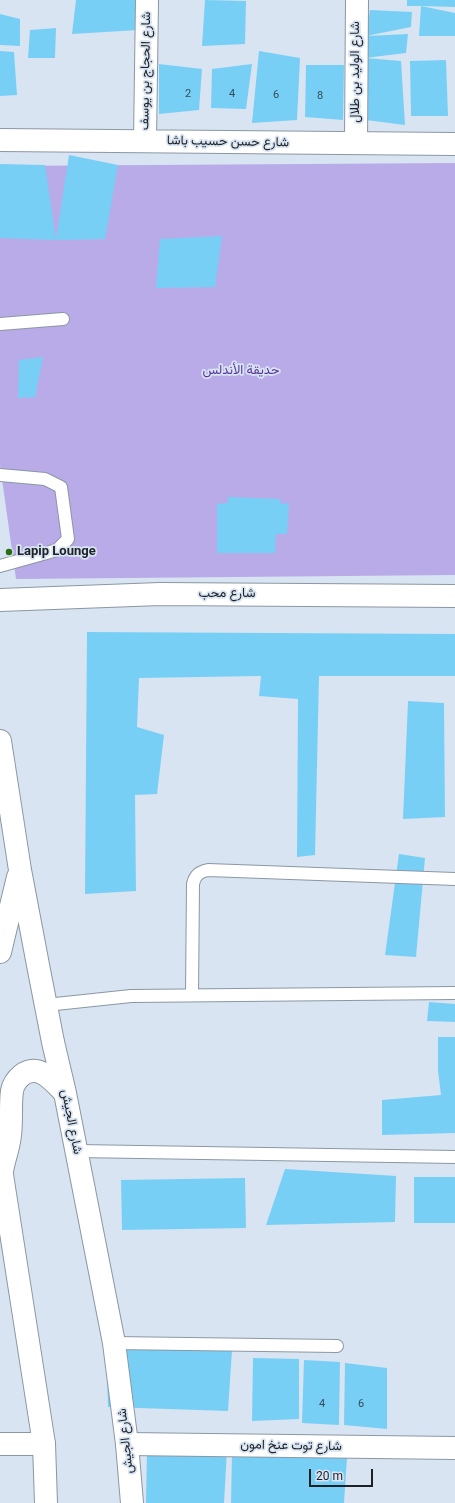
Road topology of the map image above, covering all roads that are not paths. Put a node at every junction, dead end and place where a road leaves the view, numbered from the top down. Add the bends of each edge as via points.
1 (147, 0) edge
2 (357, 0) edge
3 (0, 140) edge
4 (145, 141) junction
5 (356, 143) junction
6 (455, 144) edge
7 (63, 319) dead end
8 (0, 324) edge
9 (0, 475) edge
10 (0, 566) edge
11 (455, 596) edge
12 (0, 600) edge
13 (0, 741) edge
14 (20, 870) junction
15 (455, 879) edge
16 (0, 952) edge
17 (455, 993) edge
18 (192, 995) junction
19 (46, 1005) junction
20 (65, 1093) junction
21 (77, 1151) junction
22 (455, 1157) edge
23 (1, 1166) edge
24 (114, 1343) junction
25 (337, 1346) dead end
26 (0, 1444) edge
27 (44, 1444) junction
28 (127, 1444) junction
29 (455, 1448) edge
30 (46, 1503) edge
31 (132, 1503) edge

1 - 4 street, شارع الحجاج بن يوسف
2 - 5 street, شارع الوليد بن طلال
3 - 4 street, شارع حسن حسيب باشا
4 - 5 street, شارع حسن حسيب باشا
5 - 6 street, شارع حسن حسيب باشا
7 - 8 lane
9 - 10 lane via 45,479 61,487 68,539 57,550
11 - 12 street, شارع محب via 160,594
13 - 14 street, شارع الجيش
14 - 16 street
14 - 19 street, شارع الجيش
15 - 18 lane via 200,872 193,884
17 - 18 lane
18 - 19 lane via 131,996
19 - 20 street, شارع الجيش
20 - 21 street, شارع الجيش
20 - 23 street via 42,1072 32,1071 23,1074 16,1081 12,1090 9,1142
21 - 22 lane
21 - 24 street, شارع الجيش
23 - 27 street
24 - 25 lane
24 - 28 street, شارع الجيش
26 - 27 street
27 - 30 street
28 - 29 street, شارع توت عنخ امون
28 - 31 street, شارع الجيش

